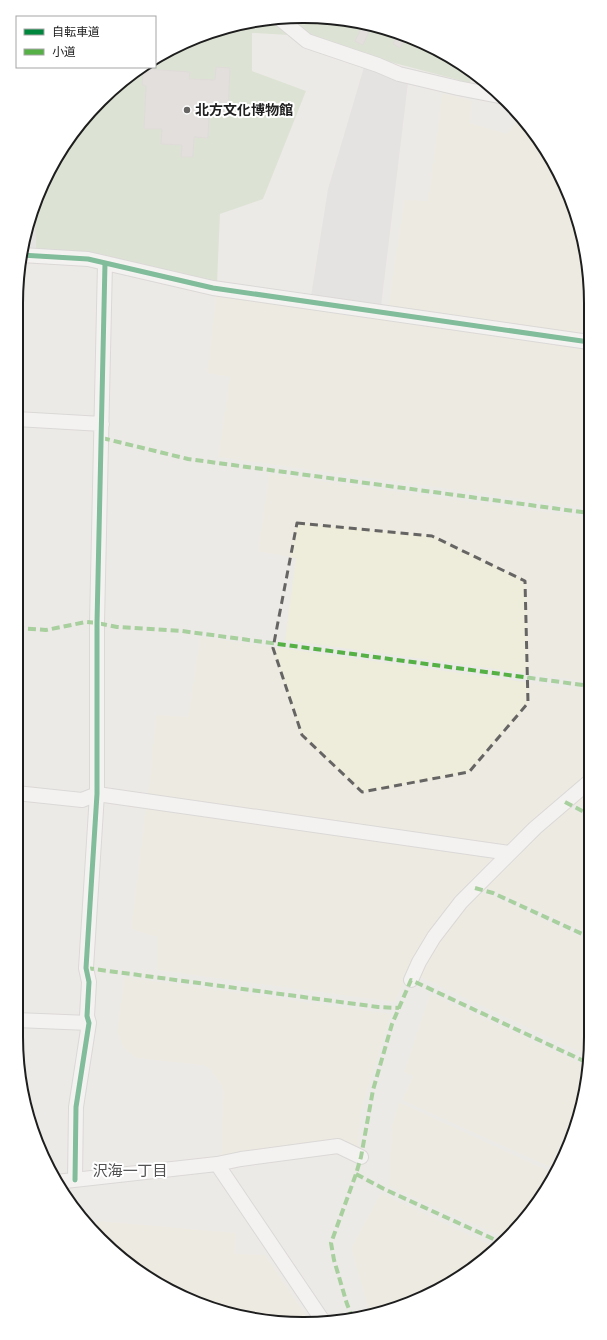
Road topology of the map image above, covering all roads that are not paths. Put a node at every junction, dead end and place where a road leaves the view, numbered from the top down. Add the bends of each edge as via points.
1 (296, 23) edge
2 (489, 94) edge
3 (27, 255) edge
4 (105, 263) junction
5 (584, 341) edge
6 (23, 419) edge
7 (102, 424) junction
8 (584, 786) edge
9 (23, 794) edge
10 (97, 794) junction
11 (510, 853) junction
12 (411, 980) dead end
13 (23, 1020) edge
14 (89, 1023) junction
15 (360, 1157) dead end
16 (217, 1164) junction
17 (75, 1180) junction
18 (64, 1181) edge
19 (320, 1316) edge

1 - 2 street via 307,40 399,74
3 - 4 street via 88,259
4 - 5 street via 212,288
4 - 7 street
6 - 7 street
7 - 10 street via 97,623
8 - 11 street
9 - 10 street via 82,800
10 - 11 street
10 - 14 street via 86,968 89,982
11 - 12 street via 461,902 434,937 418,962
13 - 14 street
14 - 17 street via 76,1107
15 - 16 street via 338,1146
16 - 17 street
16 - 19 street
17 - 18 street

